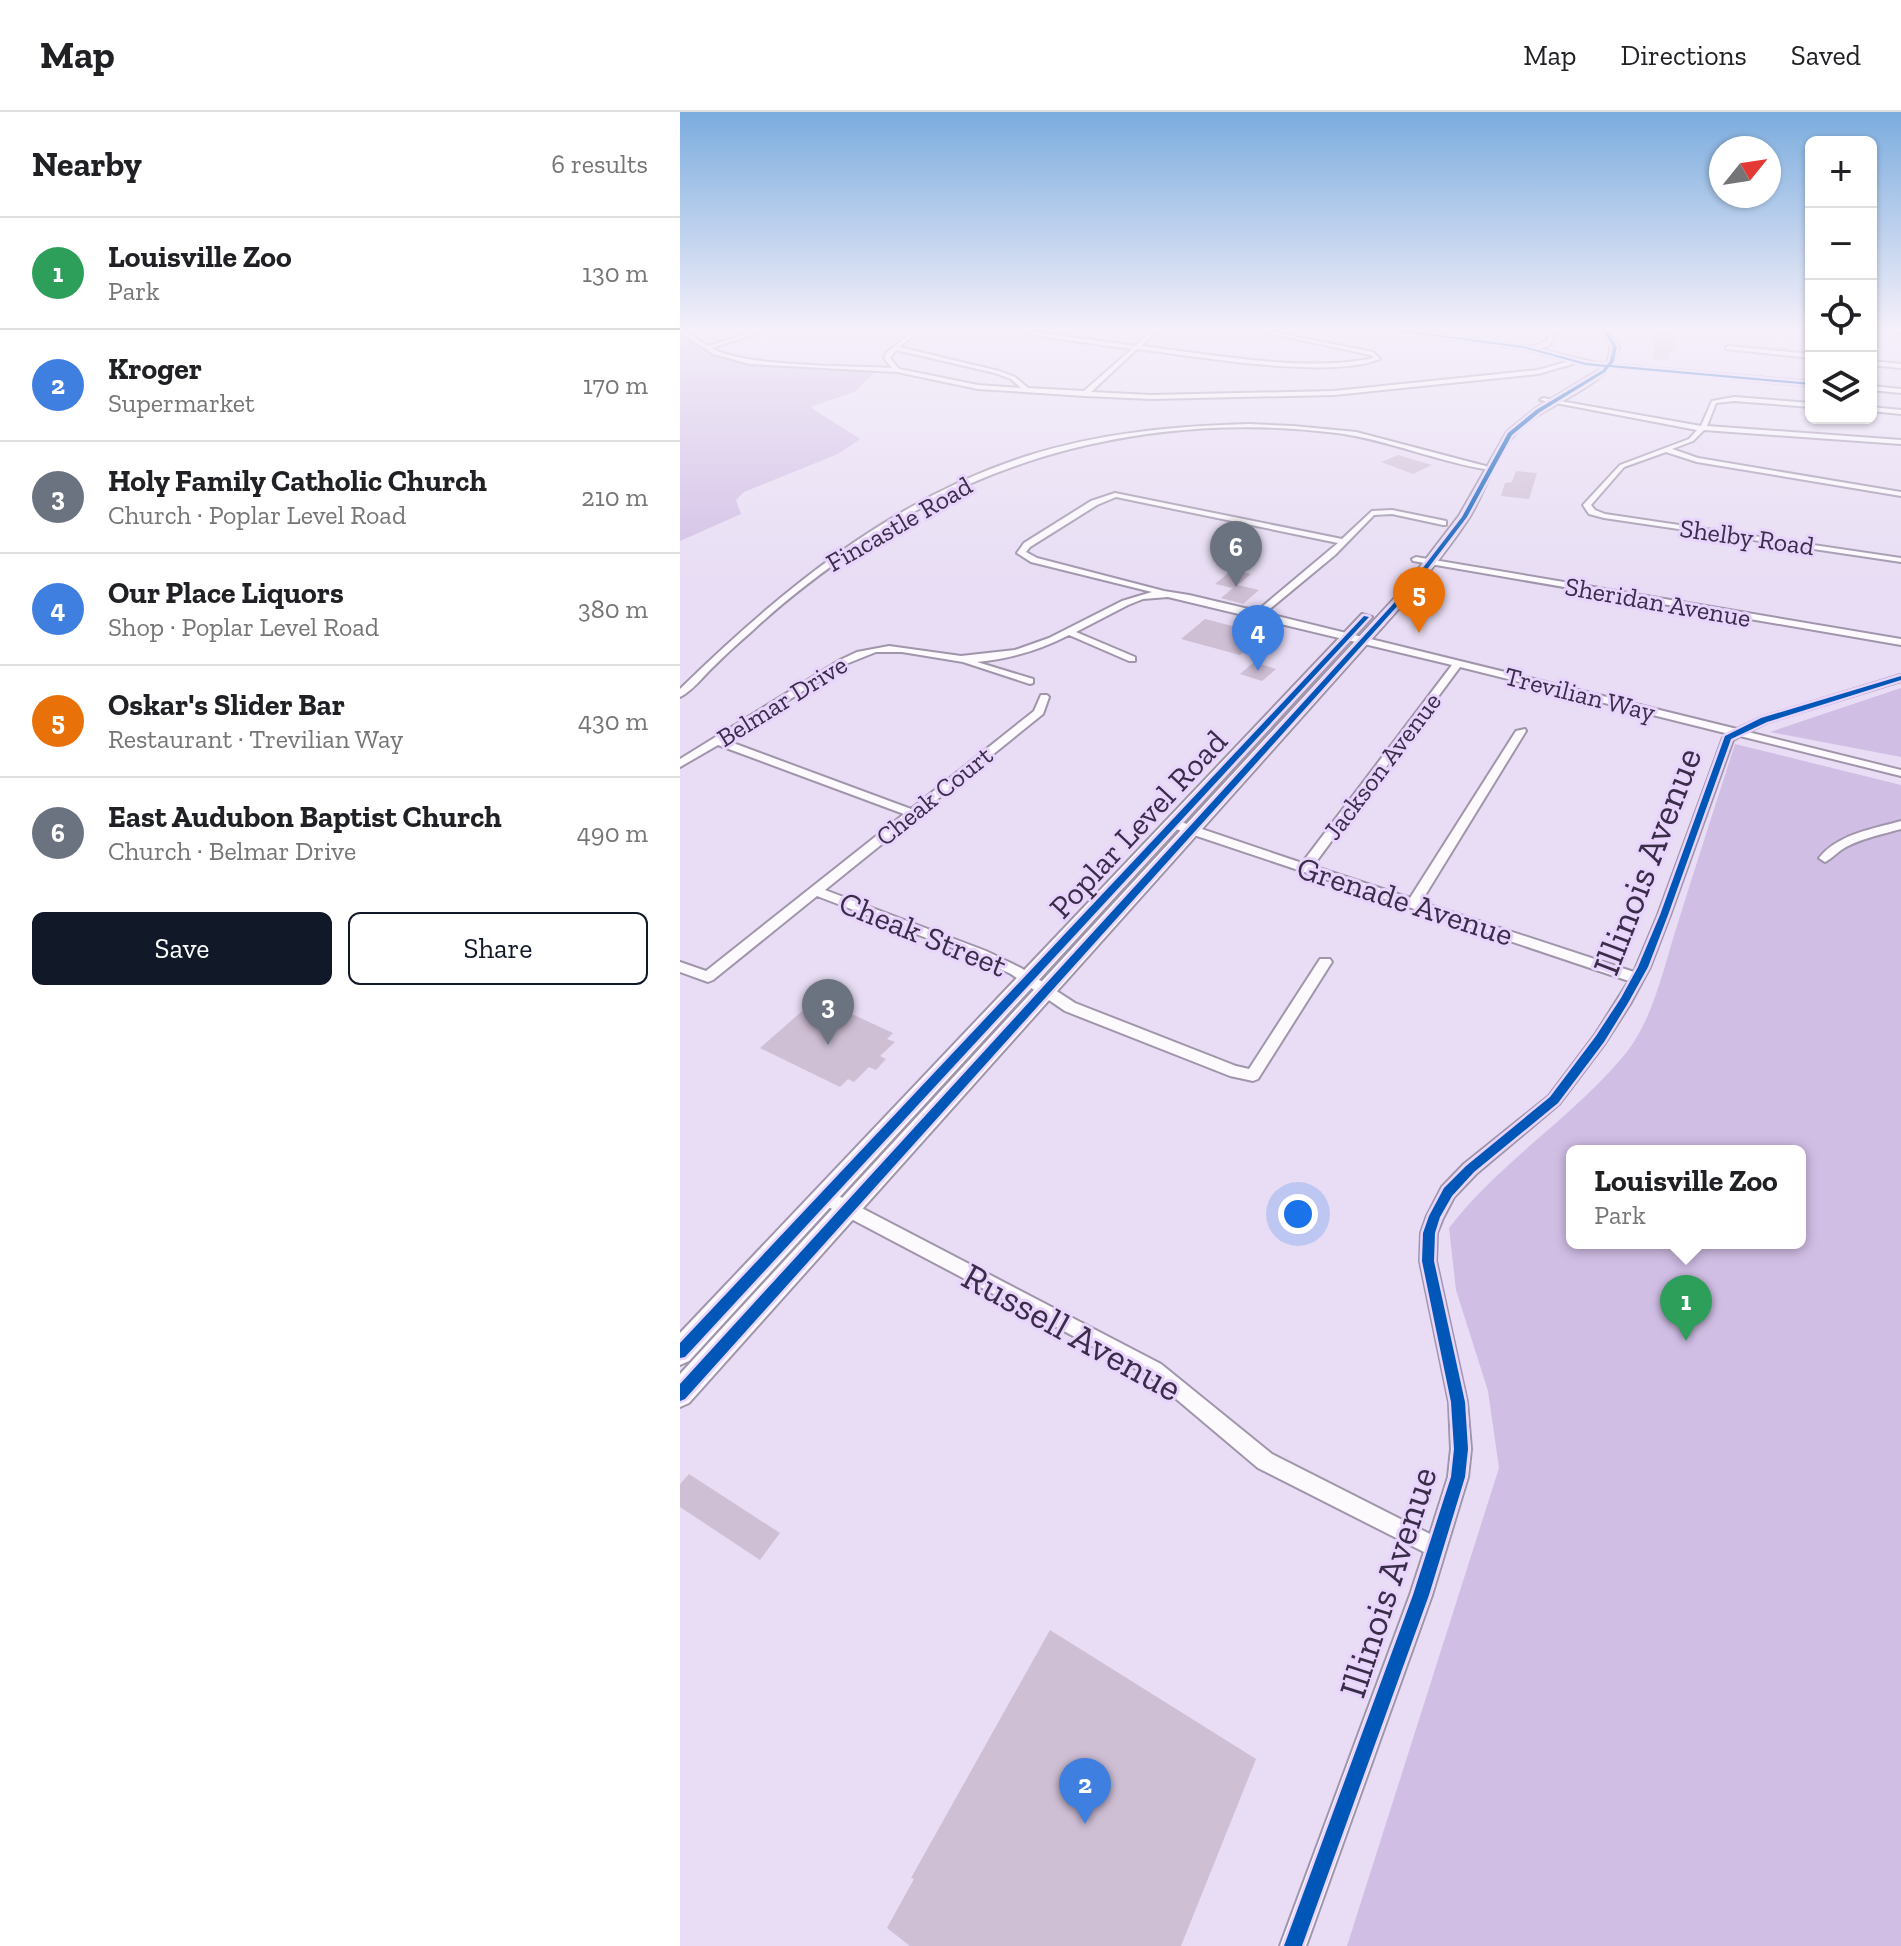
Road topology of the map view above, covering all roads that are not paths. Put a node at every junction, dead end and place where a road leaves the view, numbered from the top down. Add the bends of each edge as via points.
1 (1535, 413) edge
2 (1613, 413) edge
3 (1707, 413) edge
4 (1700, 428) junction
5 (1901, 442) edge
6 (1668, 450) junction
7 (1483, 467) junction
8 (1901, 494) edge
9 (1443, 523) junction
10 (1341, 541) junction
11 (1424, 560) junction
12 (1901, 560) edge
13 (1168, 594) junction
14 (1259, 614) junction
15 (1072, 633) junction
16 (1356, 639) junction
17 (1901, 642) edge
18 (960, 659) junction
19 (1132, 659) dead end
20 (1458, 663) junction
21 (1901, 678) edge
22 (1030, 681) dead end
23 (680, 694) edge
24 (1044, 697) dead end
25 (1521, 731) dead end
26 (1734, 733) junction
27 (717, 741) junction
28 (683, 758) edge
29 (1859, 763) junction
30 (1901, 765) edge
31 (1901, 773) edge
32 (1901, 784) edge
33 (911, 813) junction
34 (1174, 824) junction
35 (1901, 825) edge
36 (1192, 831) junction
37 (1825, 858) dead end
38 (1304, 869) junction
39 (816, 891) junction
40 (1413, 904) junction
41 (1325, 962) dead end
42 (680, 967) edge
43 (1636, 978) junction
44 (1027, 980) junction
45 (1044, 992) junction
46 (825, 1197) junction
47 (848, 1210) junction
48 (680, 1352) edge
49 (682, 1389) edge
50 (1437, 1548) junction
51 (1293, 1946) edge

1 - 7 main road, Poplar Level Road
2 - 4 street
3 - 4 street
4 - 5 street
4 - 6 street via 1691,440
6 - 8 street via 1711,463
6 - 12 street, Shelby Road via 1622,466 1587,503 1594,513
7 - 9 main road, Poplar Level Road
7 - 11 main road, Poplar Level Road via 1464,517
7 - 23 street, Fincastle Road via 1364,436 1286,428 1173,432 1048,453 954,488 852,548 770,609
9 - 10 street via 1375,512
9 - 11 main road, Poplar Level Road
10 - 13 street via 1115,495 1022,551 1034,560
10 - 14 street
11 - 16 main road, Poplar Level Road
11 - 17 street, Sheridan Avenue
13 - 14 street, Belmar Drive
13 - 15 street, Belmar Drive via 1142,598
14 - 16 street, Belmar Drive
15 - 18 street, Belmar Drive via 1021,652
15 - 19 street
16 - 20 street, Trevilian Way
16 - 34 main road, Poplar Level Road
16 - 36 main road, Poplar Level Road
18 - 22 street
18 - 27 street, Belmar Drive via 898,648 863,652
20 - 26 street, Trevilian Way
20 - 38 street, Jackson Avenue
21 - 26 street, Illinois Avenue
24 - 33 street, Cheak Court via 1039,712
25 - 40 street
26 - 29 street, Trevilian Way
26 - 43 street, Illinois Avenue via 1723,745 1664,915
27 - 28 street, Belmar Drive
27 - 33 street
29 - 30 street, Trevilian Way
29 - 31 street, Trevilian Way
29 - 32 street
33 - 39 street, Cheak Court
34 - 36 street, Grenade Avenue
34 - 44 main road, Poplar Level Road
35 - 37 street via 1864,835
36 - 38 street, Grenade Avenue
36 - 45 main road, Poplar Level Road
38 - 40 street, Grenade Avenue
39 - 42 street, Cheak Court via 708,977
39 - 44 street, Cheak Street via 981,954
40 - 43 street, Grenade Avenue
41 - 45 street, Cheak Street via 1253,1075 1070,1007
43 - 50 street, Illinois Avenue via 1600,1039 1554,1100 1448,1192 1429,1233 1428,1261 1458,1402 1461,1449
44 - 45 street, Cheak Street
44 - 46 main road, Poplar Level Road
45 - 47 main road, Poplar Level Road
46 - 47 street, Russell Avenue
46 - 48 main road, Poplar Level Road
47 - 49 main road, Poplar Level Road
47 - 50 street, Russell Avenue via 1155,1370 1265,1461
50 - 51 street, Illinois Avenue

